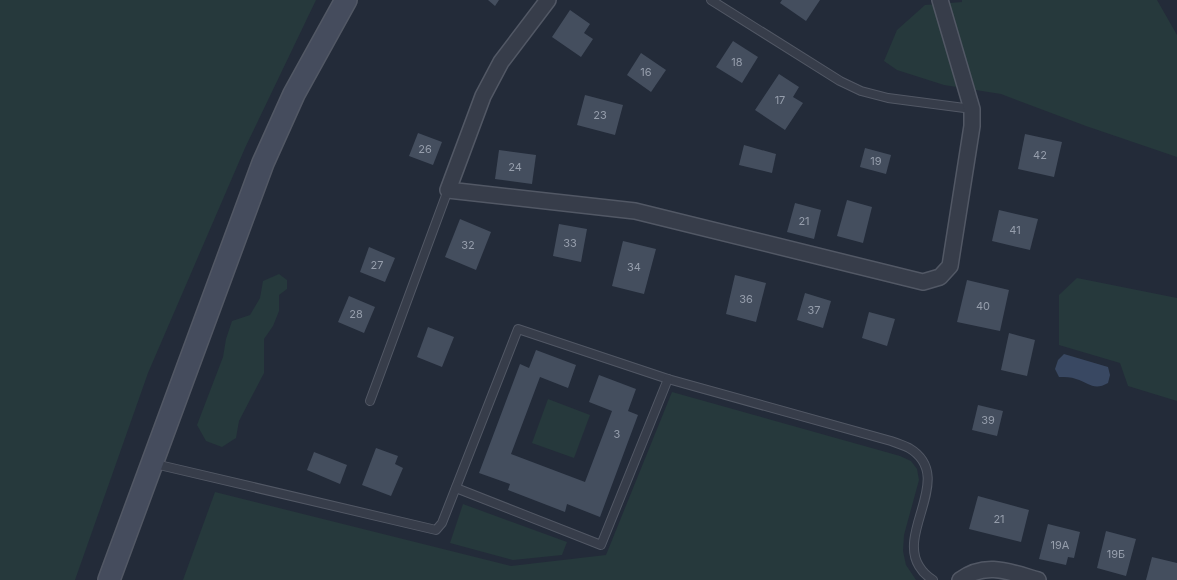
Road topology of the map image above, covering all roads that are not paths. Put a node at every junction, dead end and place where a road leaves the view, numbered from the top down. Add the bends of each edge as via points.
1 (346, 0) edge
2 (548, 0) edge
3 (711, 0) edge
4 (940, 0) edge
5 (972, 109) junction
6 (448, 190) junction
7 (668, 378) junction
8 (370, 401) dead end
9 (152, 463) junction
10 (456, 488) junction
11 (109, 580) edge
12 (933, 580) edge
13 (960, 580) edge
14 (1038, 580) edge

1 - 9 street via 294,94 263,163
2 - 6 street via 501,62 483,96
3 - 5 lane via 840,82 888,98
4 - 5 street
5 - 6 street via 950,266 940,277 923,282 636,211
6 - 8 lane
7 - 10 lane via 518,329
7 - 10 lane via 601,545
7 - 12 lane via 909,448 921,459 928,475 914,551 919,566
9 - 10 lane via 429,530 439,528
9 - 11 street
13 - 14 street via 983,569 1006,571

